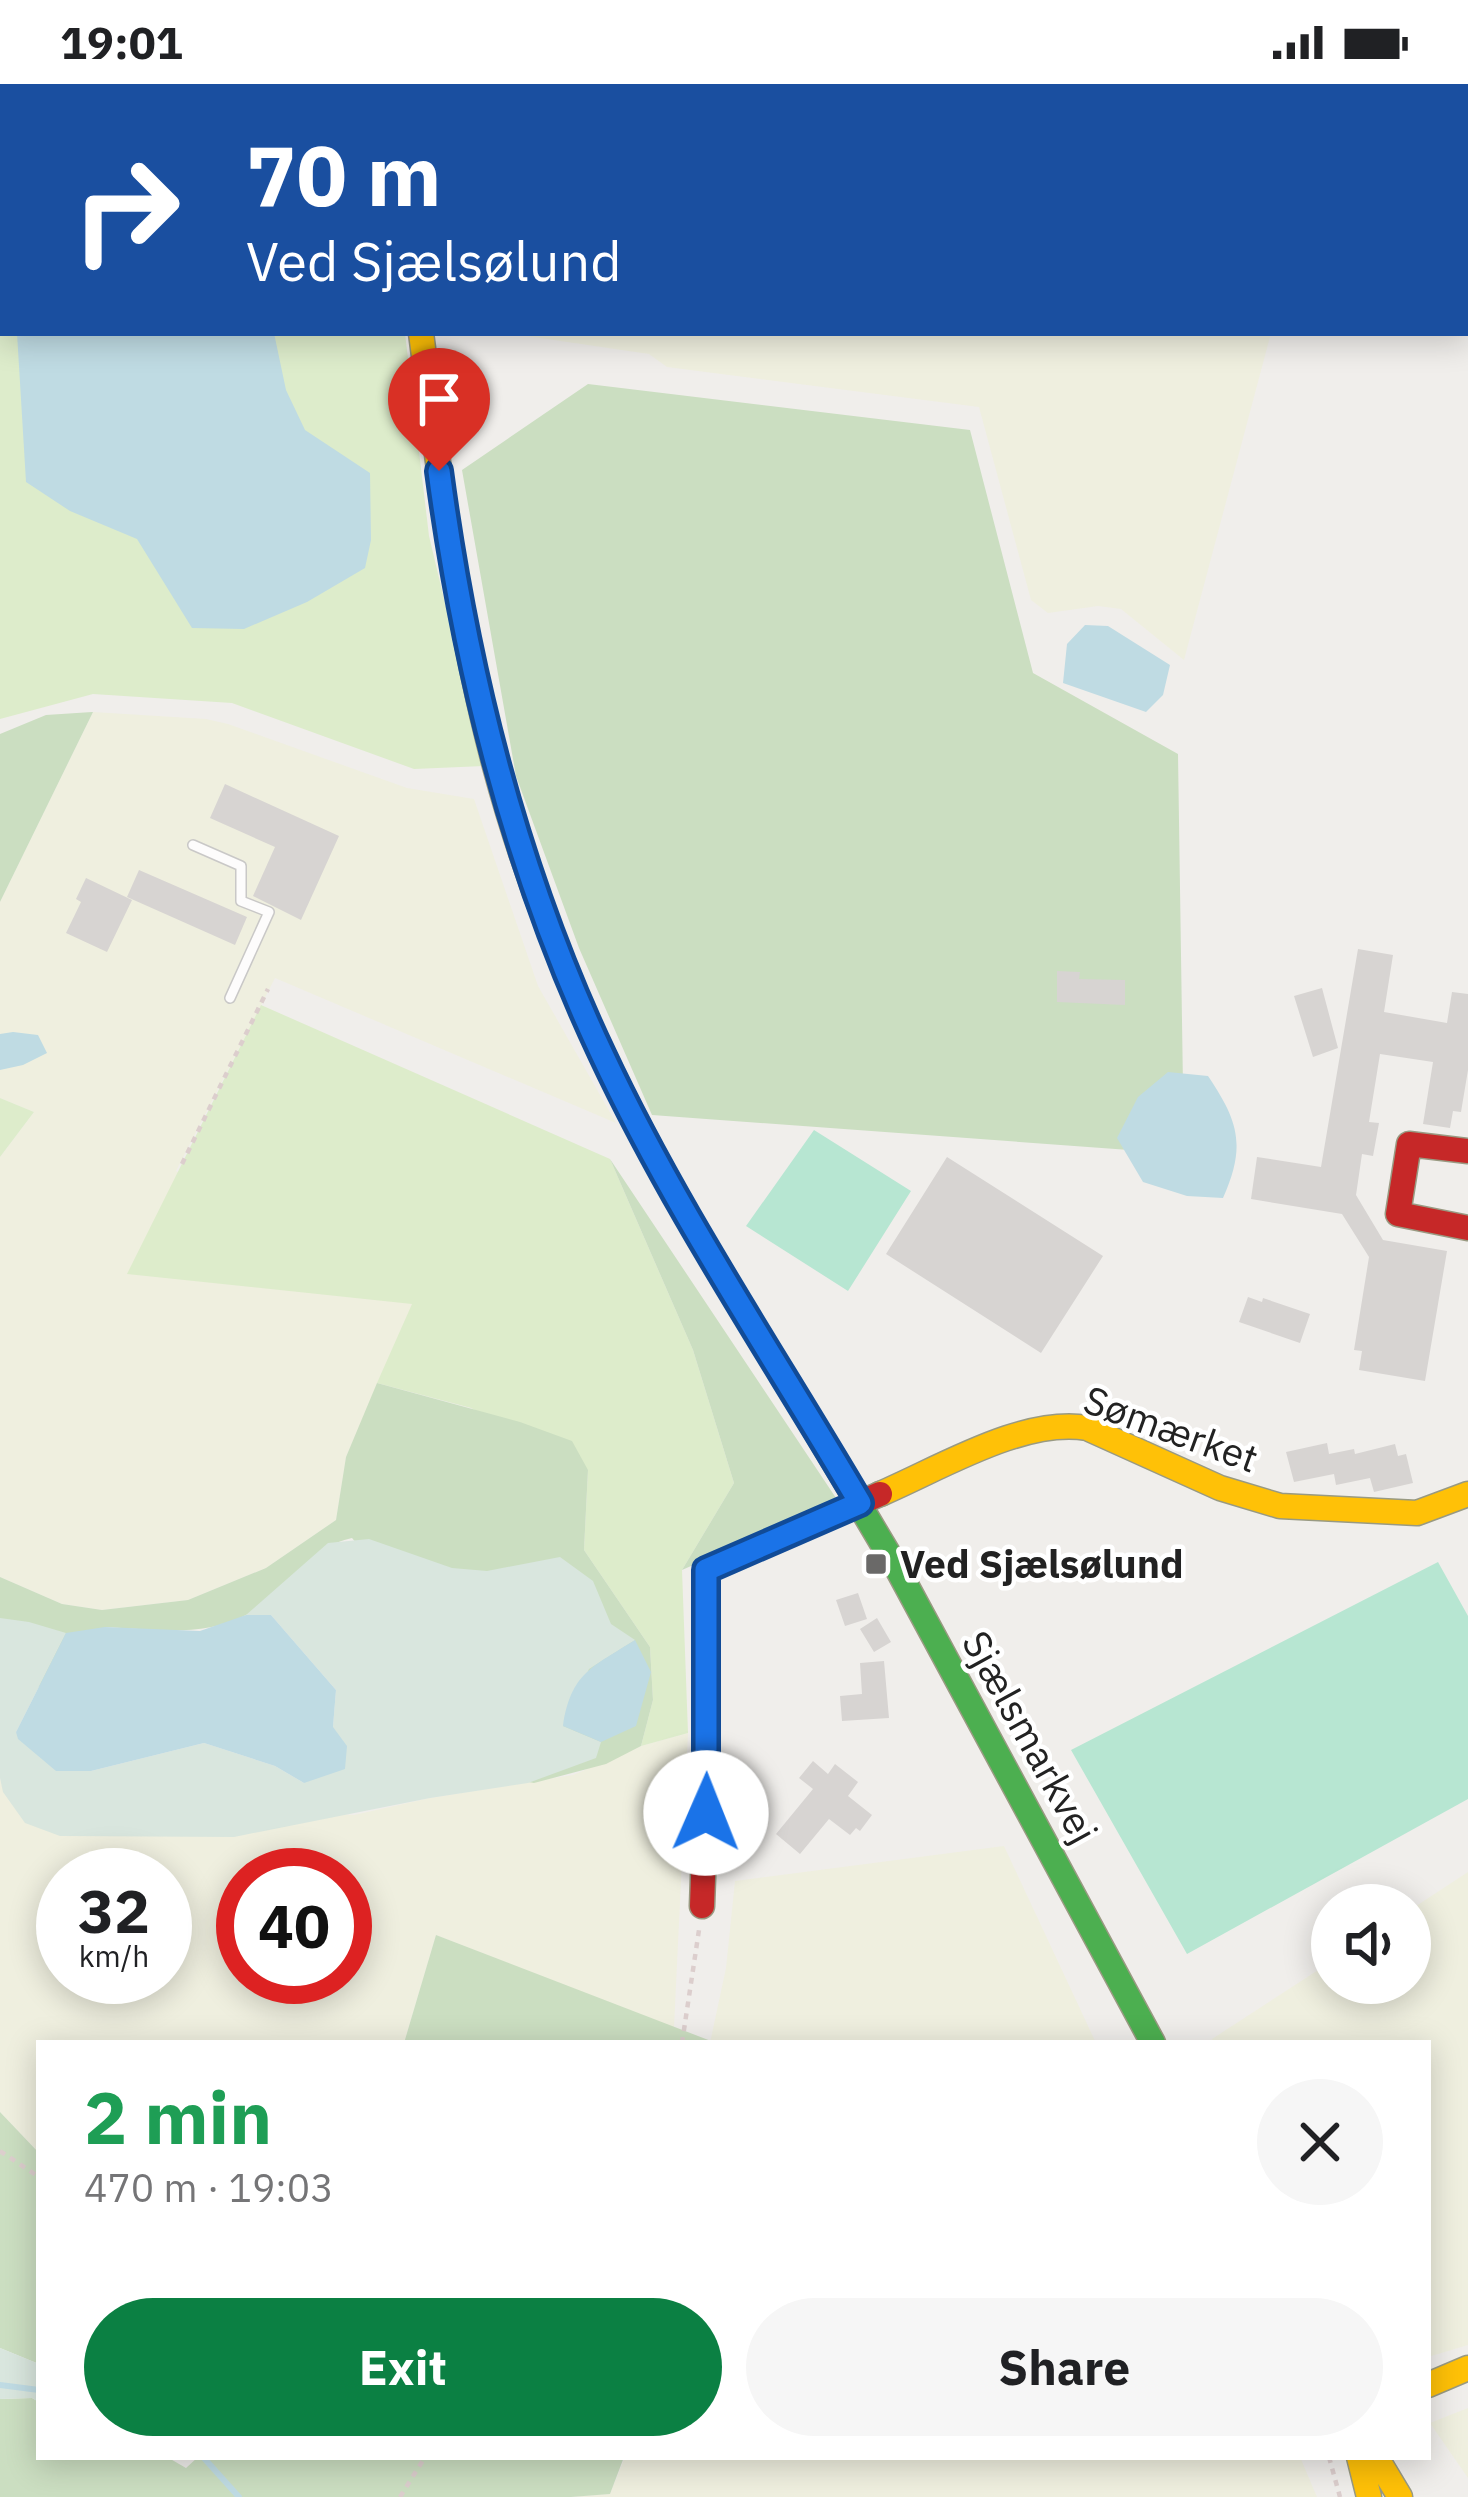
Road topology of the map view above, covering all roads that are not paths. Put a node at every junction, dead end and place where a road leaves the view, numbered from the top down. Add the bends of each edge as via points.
1 (421, 336) edge
2 (193, 845) dead end
3 (230, 998) dead end
4 (1468, 1151) edge
5 (1468, 1228) edge
6 (1468, 1494) edge
7 (860, 1503) junction
8 (702, 1906) road end
9 (1151, 2040) edge
10 (1468, 2368) edge
11 (1431, 2384) edge
12 (1361, 2460) edge
13 (1362, 2460) edge
14 (1378, 2460) edge
15 (1369, 2497) edge
16 (1382, 2497) edge
17 (1400, 2497) edge

1 - 7 street, Sjælsmarkvej via 477,693 538,902 650,1148
2 - 3 lane via 241,866 241,901 269,912
4 - 5 street via 1409,1144 1398,1214
6 - 7 street, Sømærket via 1417,1513 1280,1506 1070,1425 1025,1431
7 - 8 street via 706,1570
7 - 9 street, Sjælsmarkvej
10 - 11 street
12 - 15 street
13 - 16 street
14 - 17 street

